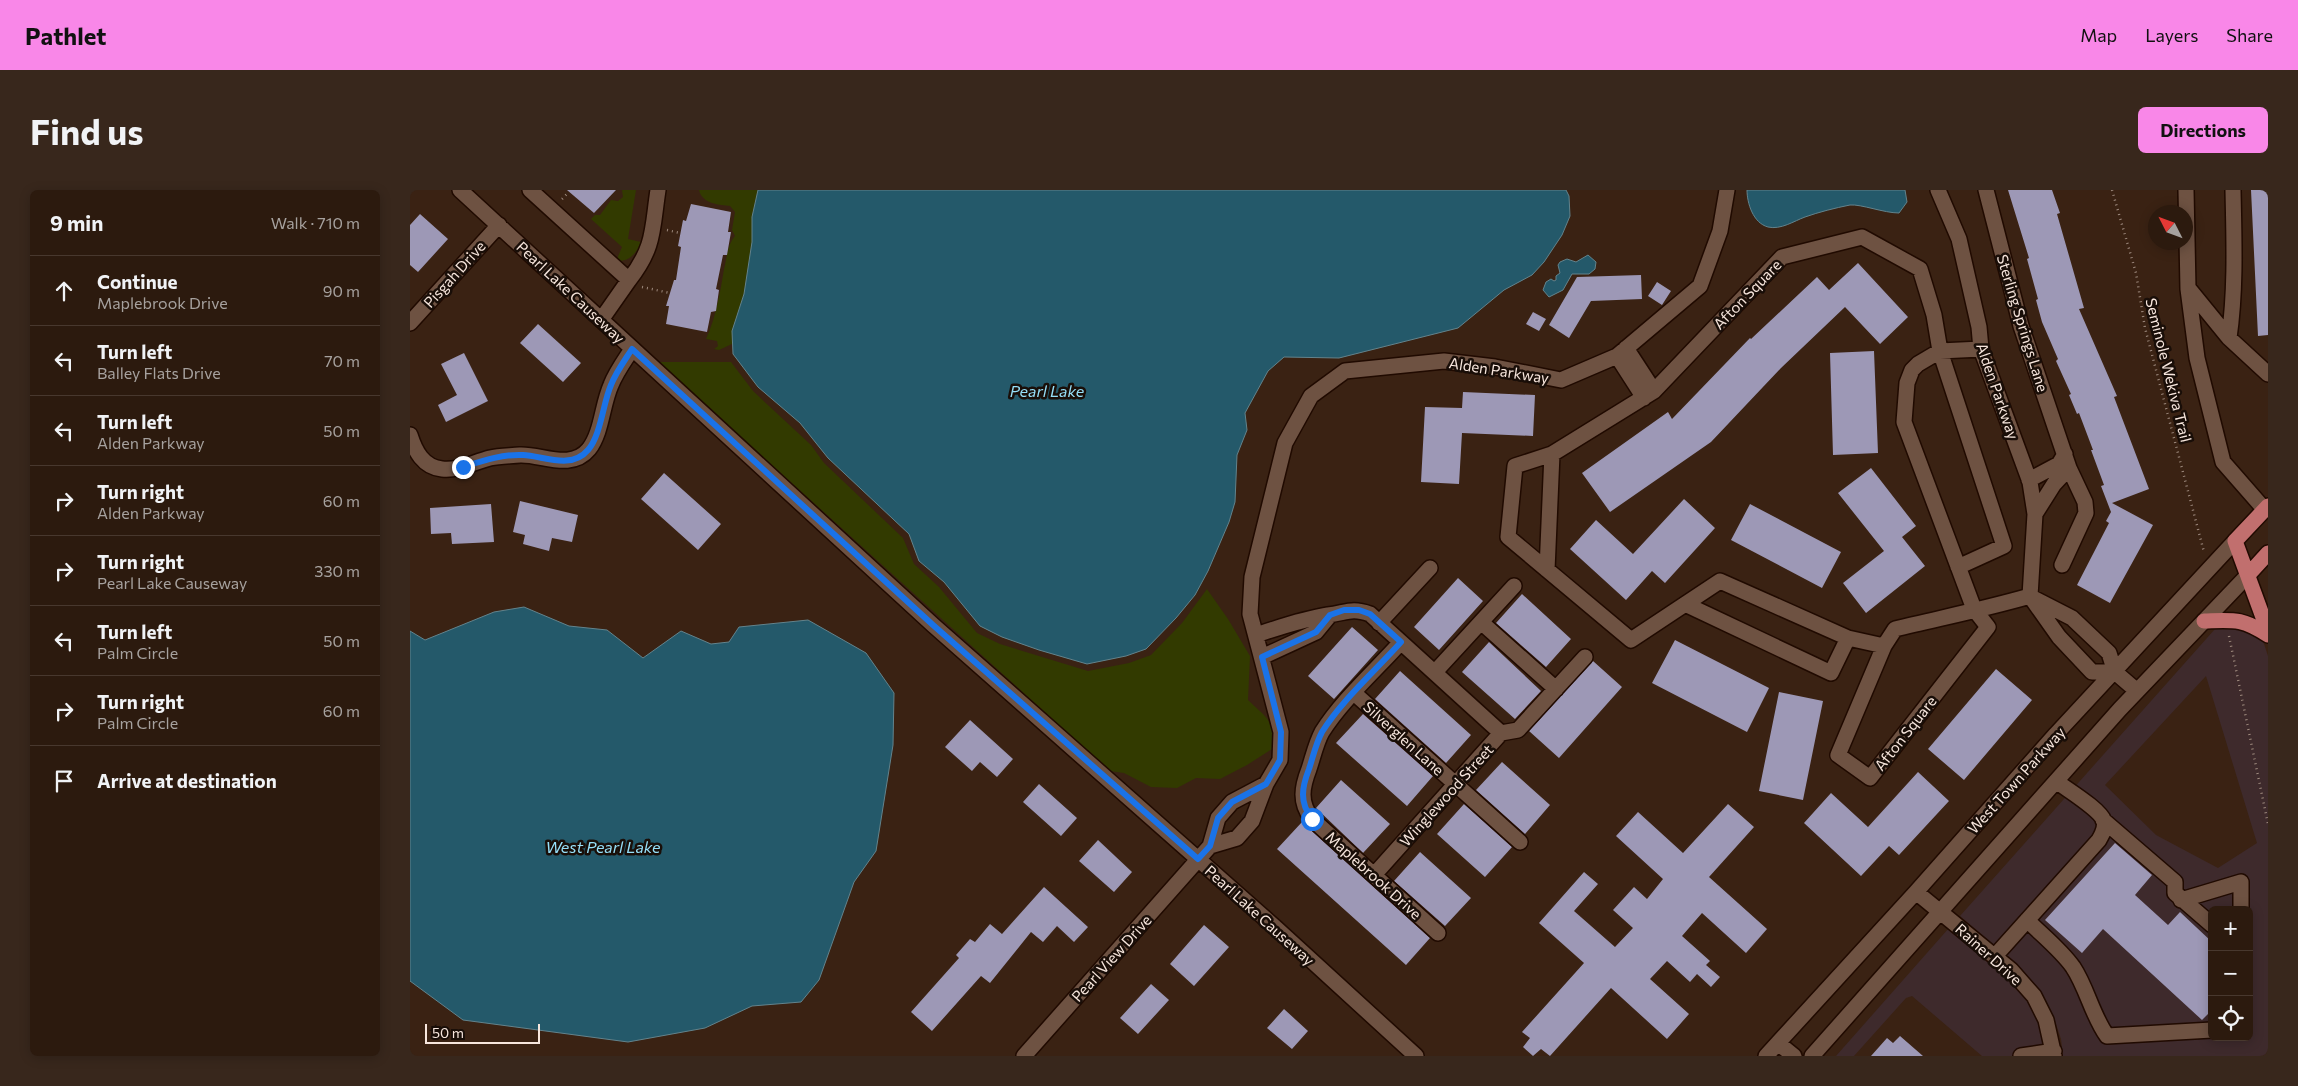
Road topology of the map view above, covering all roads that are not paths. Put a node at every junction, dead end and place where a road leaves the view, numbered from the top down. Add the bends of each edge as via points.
1 (460, 190) edge
2 (530, 190) edge
3 (658, 190) edge
4 (1727, 190) edge
5 (1938, 190) edge
6 (1986, 190) edge
7 (2186, 190) edge
8 (2233, 190) edge
9 (499, 225) junction
10 (628, 281) junction
11 (2188, 289) junction
12 (601, 320) junction
13 (410, 323) edge
14 (2229, 338) junction
15 (632, 349) junction
16 (1981, 349) junction
17 (1940, 351) junction
18 (1622, 352) junction
19 (2268, 374) edge
20 (1649, 394) junction
21 (410, 435) edge
22 (1552, 454) junction
23 (2067, 461) junction
24 (2029, 480) junction
25 (2266, 508) edge
26 (2035, 514) junction
27 (2235, 541) junction
28 (2268, 553) edge
29 (2062, 565) dead end
30 (1958, 566) junction
31 (1430, 568) dead end
32 (1547, 570) junction
33 (2248, 574) junction
34 (1514, 586) dead end
35 (2030, 596) junction
36 (1685, 604) junction
37 (1974, 609) junction
38 (1330, 615) junction
39 (2204, 621) junction
40 (1481, 622) junction
41 (1380, 623) junction
42 (2268, 633) edge
43 (1256, 635) junction
44 (1848, 638) junction
45 (1401, 642) junction
46 (1884, 646) junction
47 (1262, 657) junction
48 (1585, 658) dead end
49 (1434, 672) junction
50 (2115, 672) junction
51 (1556, 689) junction
52 (2138, 691) junction
53 (1354, 694) junction
54 (1501, 733) junction
55 (2056, 781) junction
56 (1266, 784) junction
57 (1456, 784) junction
58 (2103, 820) junction
59 (1520, 842) dead end
60 (1210, 846) junction
61 (1198, 859) junction
62 (1374, 875) junction
63 (1916, 892) junction
64 (2181, 900) junction
65 (2241, 906) edge
66 (1942, 911) junction
67 (2027, 920) junction
68 (2208, 922) edge
69 (1438, 933) dead end
70 (1995, 956) junction
71 (2208, 1030) edge
72 (1778, 1043) junction
73 (2054, 1054) edge
74 (1024, 1056) edge
75 (1416, 1056) edge
76 (1766, 1056) edge
77 (1794, 1056) edge
78 (1812, 1056) edge
79 (2021, 1056) edge

1 - 9 street, Pearl Lake Causeway
2 - 10 street
3 - 10 street via 650,247
4 - 18 street, Alden Parkway via 1720,231 1700,286
5 - 16 street, Alden Parkway via 1959,239
6 - 23 street, Sterling Springs Lane via 2021,326
7 - 11 street
8 - 14 street via 2235,260
9 - 12 street, Pearl Lake Causeway
9 - 13 street, Pisgah Drive
10 - 12 street
11 - 14 street
11 - 25 street via 2197,358 2223,462
12 - 15 street, Pearl Lake Causeway
14 - 19 street
15 - 21 street via 611,385 594,441 588,451 575,459 560,461 523,455 442,469 429,465 416,452
15 - 61 street, Pearl Lake Causeway via 933,625
16 - 17 street
16 - 24 street, Alden Parkway
17 - 20 street, Afton Square via 1934,315 1920,269 1862,237 1782,256
17 - 30 street, Afton Square via 1912,370 1907,383 1904,422
17 - 30 street, Afton Square via 2004,546
18 - 20 street
18 - 43 street, Alden Parkway via 1561,380 1444,360 1345,371 1311,396 1285,443 1252,577 1250,614
20 - 22 street, Afton Square
22 - 32 street
22 - 32 street, Afton Square via 1515,466 1508,536
23 - 24 street
23 - 26 street
23 - 29 street, Sterling Springs Lane via 2085,502 2086,513
24 - 26 street, Alden Parkway
25 - 27 main road, West Town Parkway
26 - 35 street, Alden Parkway
27 - 33 main road
27 - 50 street, West Town Parkway
28 - 33 main road, West Town Parkway
30 - 37 street, Afton Square
31 - 41 street
32 - 36 street, Afton Square via 1631,640
33 - 39 street, West Town Parkway
33 - 42 main road
34 - 40 street
35 - 37 street, Afton Square
35 - 50 street via 2072,618 2109,652
35 - 50 street via 2059,637 2092,672
36 - 44 street, Afton Square via 1720,582
36 - 44 street via 1831,673
37 - 46 street, Afton Square via 1895,629
37 - 46 street, Afton Square via 1988,627 1870,778 1838,755
38 - 41 street via 1344,610 1359,610
38 - 43 street via 1307,618
38 - 47 street via 1316,632
39 - 42 main road via 2237,620
39 - 52 street, West Town Parkway
40 - 49 street
40 - 51 street
41 - 45 street
43 - 47 street, Alden Parkway
44 - 46 street, Afton Square
45 - 49 street
45 - 53 street, Maplebrook Drive
47 - 56 street, Alden Parkway via 1281,732 1280,760
48 - 51 street, Winglewood Street
49 - 54 street
50 - 52 street
50 - 63 street, West Town Parkway
51 - 54 street, Winglewood Street via 1518,730
52 - 55 street, West Town Parkway
53 - 57 street, Silverglen Lane
53 - 62 street, Maplebrook Drive via 1321,734 1303,785 1302,799 1312,819
54 - 57 street, Winglewood Street
55 - 58 street
55 - 66 street, West Town Parkway
56 - 60 street via 1232,802 1218,818
56 - 60 street, Alden Parkway via 1252,821 1236,838
57 - 59 street, Silverglen Lane
57 - 62 street, Winglewood Street
58 - 64 street via 2175,882 2175,893
58 - 67 street via 2104,830 2099,840
60 - 61 street
61 - 74 street, Pearl View Drive
61 - 75 street, Pearl Lake Causeway
62 - 69 street, Maplebrook Drive
63 - 66 street, Rainer Drive
63 - 72 street, West Town Parkway
64 - 65 street via 2241,882
64 - 68 street
66 - 70 street, Rainer Drive
66 - 78 street, West Town Parkway
67 - 70 street
67 - 71 street via 2073,967 2106,1036
70 - 73 street, Rainer Drive via 2034,996 2046,1020
72 - 76 street, West Town Parkway
72 - 77 street
73 - 79 street

